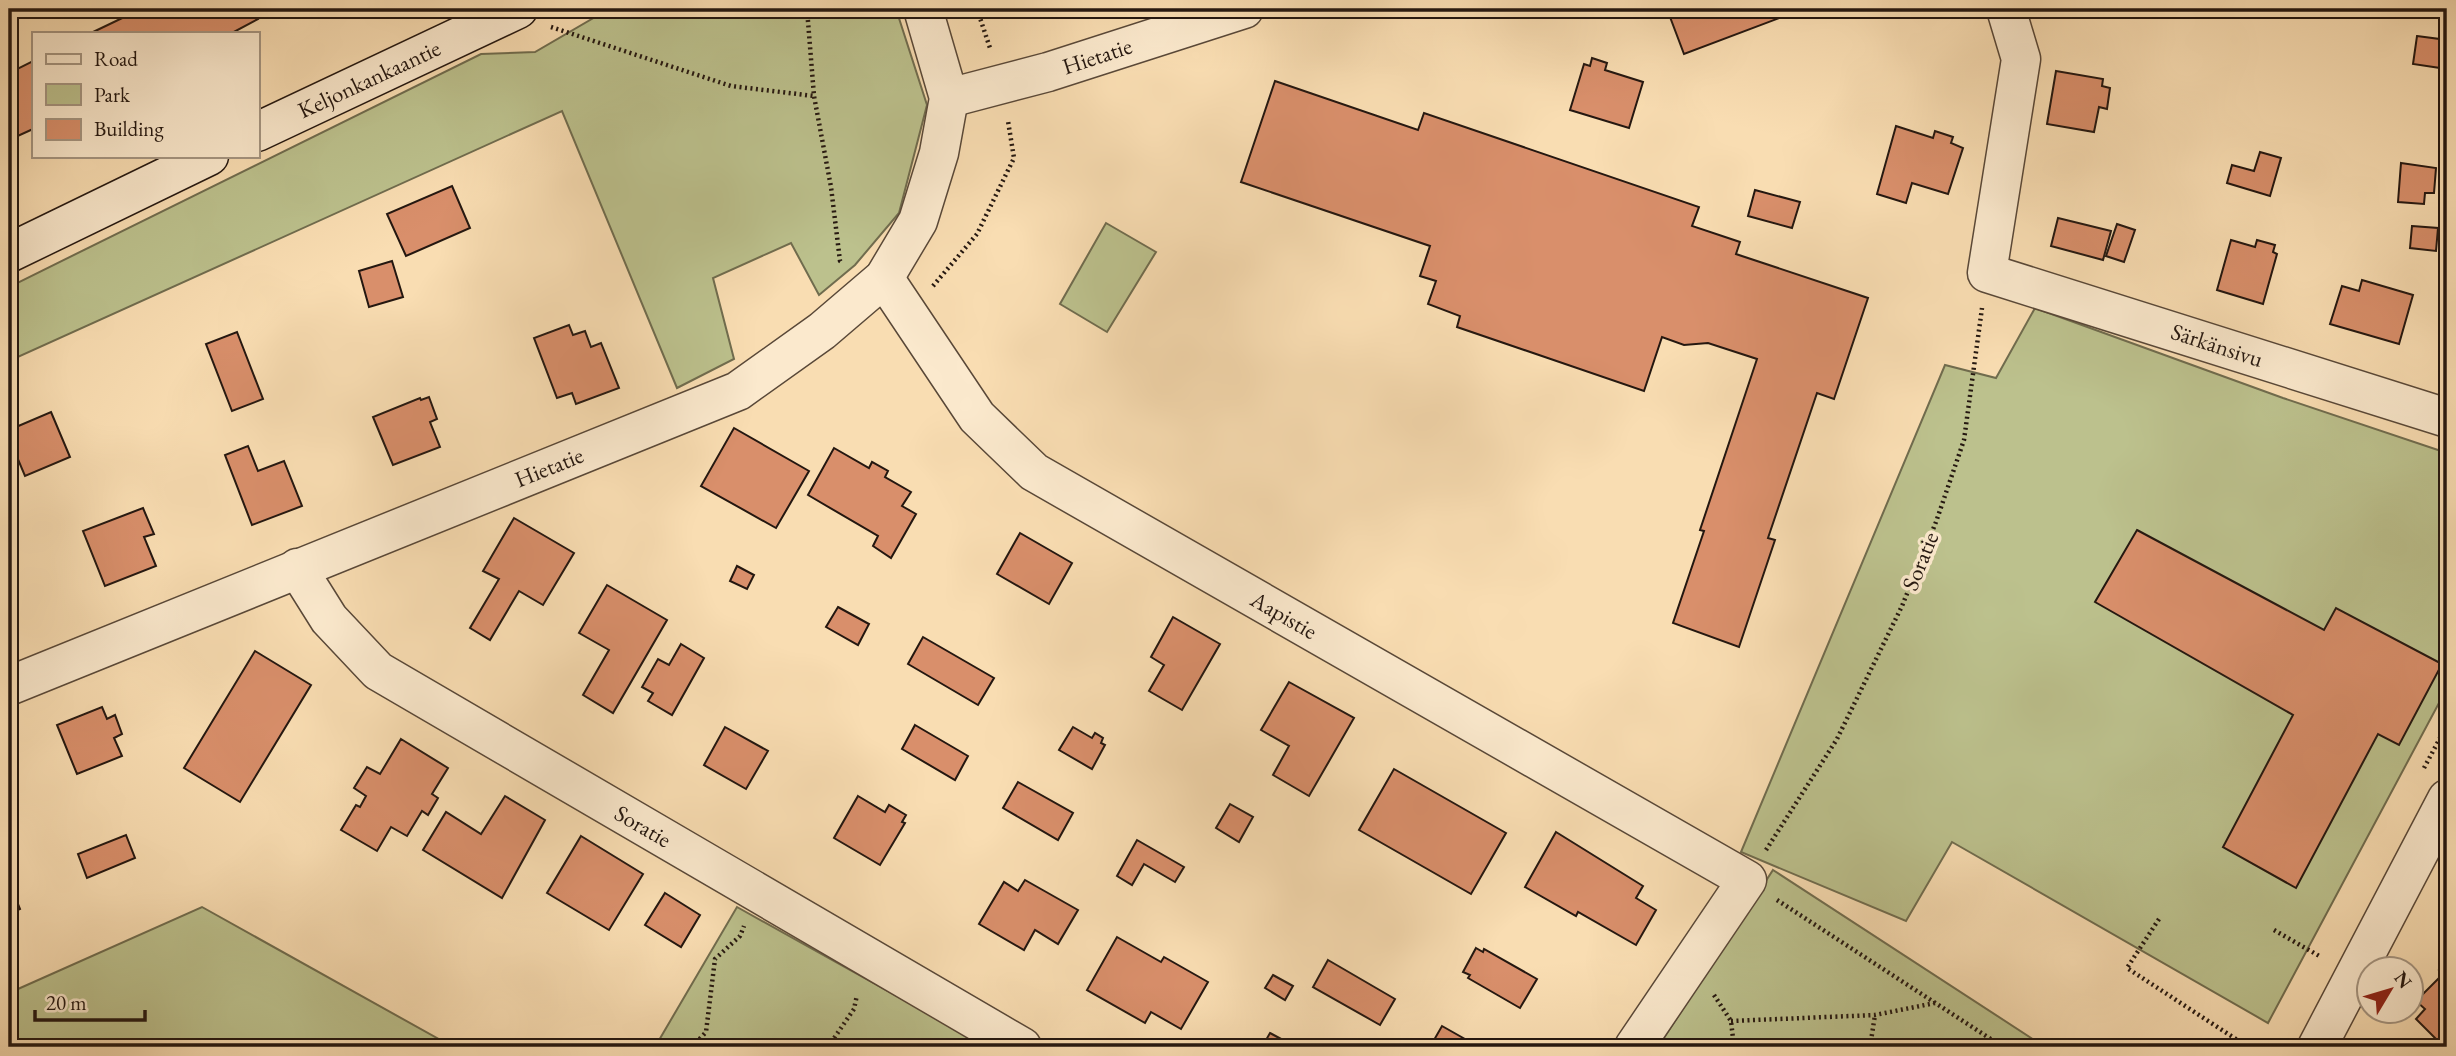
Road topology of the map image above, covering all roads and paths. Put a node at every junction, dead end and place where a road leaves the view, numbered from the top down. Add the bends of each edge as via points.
1 (807, 9) edge
2 (923, 9) edge
3 (977, 9) edge
4 (1244, 9) edge
5 (2006, 9) edge
6 (534, 18) edge
7 (1002, 85) junction
8 (814, 96) junction
9 (949, 98) junction
10 (259, 131) edge
11 (205, 158) edge
12 (9, 253) edge
13 (1987, 273) junction
14 (884, 278) junction
15 (908, 315) junction
16 (2447, 418) edge
17 (297, 568) junction
18 (9, 686) edge
19 (2447, 799) edge
20 (1747, 880) junction
21 (759, 894) junction
22 (2158, 919) dead end
23 (2274, 930) dead end
24 (867, 957) junction
25 (2321, 958) dead end
26 (1693, 962) junction
27 (1935, 1003) junction
28 (1875, 1015) junction
29 (1731, 1021) junction
30 (692, 1047) edge
31 (828, 1047) edge
32 (1022, 1047) edge
33 (1634, 1047) edge
34 (1734, 1047) edge
35 (1870, 1047) edge
36 (2003, 1047) edge
37 (2248, 1047) edge
38 (2317, 1047) edge

1 - 8 path
2 - 9 street, Hietatie
3 - 7 path
4 - 7 street, Hietatie
5 - 13 street via 2021,59
6 - 8 path via 731,86
6 - 10 street, Keljonkankaantie
7 - 9 street, Hietatie
7 - 15 path via 1014,158 977,234
8 - 14 path via 840,261
9 - 14 street, Hietatie via 939,153 918,221
11 - 12 street
13 - 16 street, Särkänsivu
13 - 20 path, Soratie via 1964,440 1936,522 1902,606 1837,739
14 - 15 street, Aapistie
14 - 17 street, Hietatie via 822,331 738,391
15 - 20 street, Aapistie via 977,418 1034,472
17 - 18 street, Hietatie
17 - 21 street, Soratie via 329,619 379,671
19 - 38 street
20 - 26 street
20 - 27 path
21 - 24 street, Soratie
21 - 30 path via 740,936 715,959 706,1032
22 - 37 path via 2127,968
23 - 25 path
24 - 31 path via 853,1009
24 - 32 street, Soratie
26 - 29 path
26 - 33 street
27 - 28 path
27 - 36 path
28 - 29 path
28 - 35 path
29 - 34 path

